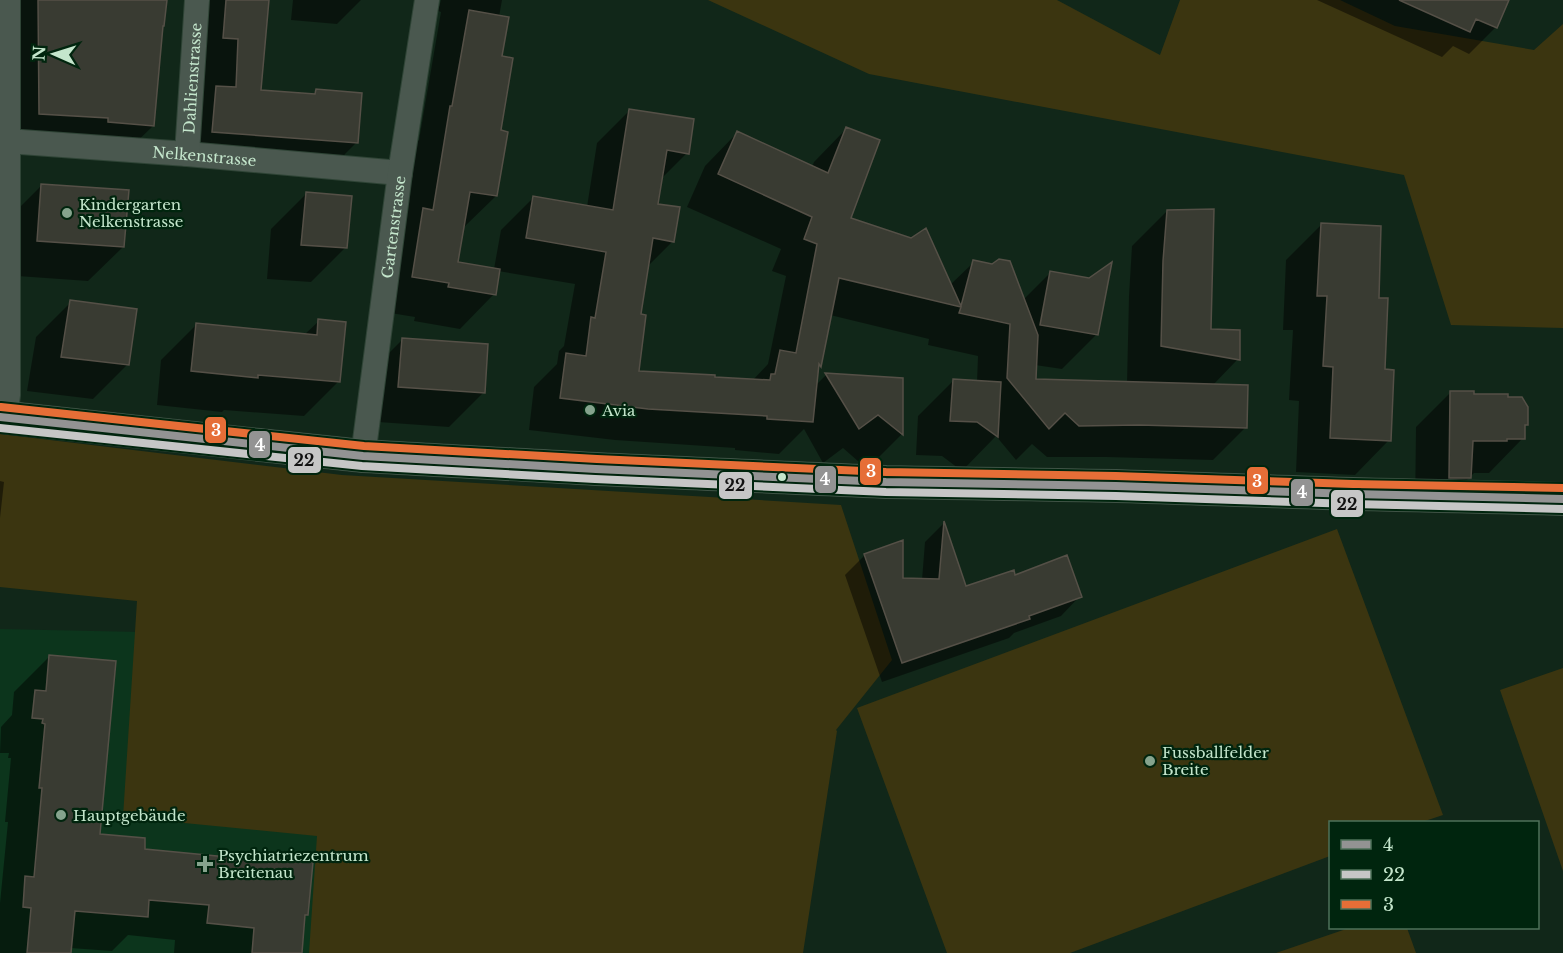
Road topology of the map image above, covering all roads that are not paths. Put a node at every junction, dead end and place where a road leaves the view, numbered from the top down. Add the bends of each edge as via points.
1 (8, 0) edge
2 (198, 0) edge
3 (427, 0) edge
4 (8, 141) junction
5 (188, 154) junction
6 (400, 173) junction
7 (3, 417) edge
8 (363, 456) junction
9 (1563, 499) edge

1 - 4 street
2 - 5 street, Dahlienstrasse
3 - 6 street, Gartenstrasse
4 - 5 street, Nelkenstrasse
4 - 7 street via 8,395
5 - 6 street, Nelkenstrasse
6 - 8 street, Gartenstrasse
7 - 8 street
8 - 9 street via 886,482

